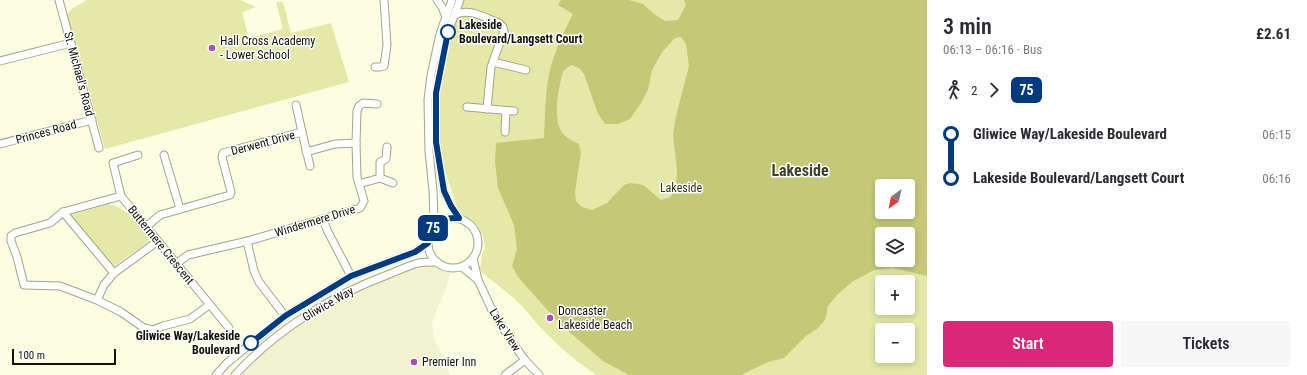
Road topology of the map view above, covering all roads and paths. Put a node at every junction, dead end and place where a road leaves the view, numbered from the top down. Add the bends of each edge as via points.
1 (59, 0) edge
2 (384, 0) edge
3 (437, 0) edge
4 (452, 0) edge
5 (461, 0) edge
6 (475, 14) junction
7 (455, 15) junction
8 (446, 17) junction
9 (71, 43) junction
10 (0, 61) edge
11 (493, 62) junction
12 (375, 67) dead end
13 (529, 72) dead end
14 (378, 104) dead end
15 (296, 105) dead end
16 (467, 107) dead end
17 (488, 109) junction
18 (506, 111) junction
19 (514, 111) dead end
20 (92, 120) junction
21 (302, 132) junction
22 (505, 132) dead end
23 (356, 143) junction
24 (0, 144) edge
25 (99, 148) dead end
26 (386, 148) dead end
27 (306, 152) junction
28 (138, 155) dead end
29 (164, 155) dead end
30 (310, 166) dead end
31 (380, 178) junction
32 (393, 183) dead end
33 (359, 184) junction
34 (121, 196) junction
35 (180, 209) junction
36 (64, 212) junction
37 (459, 218) junction
38 (323, 219) junction
39 (147, 226) junction
40 (432, 229) junction
41 (158, 241) junction
42 (247, 241) junction
43 (428, 243) junction
44 (473, 258) junction
45 (437, 262) junction
46 (176, 264) junction
47 (462, 267) junction
48 (114, 273) junction
49 (351, 276) junction
50 (478, 280) junction
51 (97, 300) junction
52 (209, 305) junction
53 (285, 316) junction
54 (229, 328) dead end
55 (525, 360) junction
56 (217, 375) edge
57 (235, 375) edge
58 (505, 375) edge
59 (539, 375) edge

1 - 9 street, St. Michael's Road
2 - 12 street via 387,45 384,66
3 - 8 street
4 - 8 street
5 - 6 street
5 - 7 street
6 - 7 street via 462,11
6 - 11 street via 503,27 504,31
7 - 37 street via 447,36 436,93 436,142 444,191
8 - 40 street via 431,75 428,100 429,152 434,191
9 - 10 street
9 - 20 street, St. Michael's Road
11 - 13 street
11 - 17 street
14 - 23 street, Windermere Drive via 363,103 359,106
15 - 21 street, Derwent Drive
16 - 17 street
17 - 18 street
18 - 19 street
18 - 22 street
20 - 24 street, Princes Road
20 - 25 street, St. Michael's Road
21 - 27 street, Derwent Drive
21 - 35 street, Derwent Drive via 223,153 232,192 230,195
23 - 27 street, Derwent Drive via 335,144
23 - 33 street, Windermere Drive
26 - 31 street via 386,159 380,162
27 - 30 street, Derwent Drive
28 - 34 street via 113,163
29 - 35 street
31 - 32 street
31 - 33 street
33 - 38 street, Windermere Drive via 364,201 360,208
34 - 36 street, Buttermere Crescent
34 - 39 street, Buttermere Crescent
35 - 39 street, Derwent Drive via 160,215
36 - 48 street
36 - 51 street, Buttermere Crescent via 50,223 11,236 10,241 24,285 60,286
37 - 40 street via 440,220
37 - 44 street via 467,221 478,238 478,248
38 - 42 street, Windermere Drive
38 - 49 street
39 - 41 street, Buttermere Crescent
40 - 43 street
41 - 46 street, Buttermere Crescent
41 - 48 street
42 - 46 street, Windermere Drive via 188,255
42 - 53 street via 259,282
43 - 45 street via 431,255
43 - 49 street, Gliwice Way via 415,252
44 - 47 street
44 - 50 street, Lake View
45 - 47 street via 452,268
45 - 57 street, Gliwice Way via 419,263 372,281 322,306 282,333
46 - 52 street, Buttermere Crescent
47 - 50 street, Lake View
48 - 51 street via 104,285
49 - 53 street, Gliwice Way
50 - 55 street, Lake View via 493,312
51 - 52 street, Buttermere Crescent via 144,328 153,330 190,319
52 - 54 street, Buttermere Crescent
53 - 56 street, Gliwice Way via 227,363
55 - 58 street
55 - 59 street, Lake View

